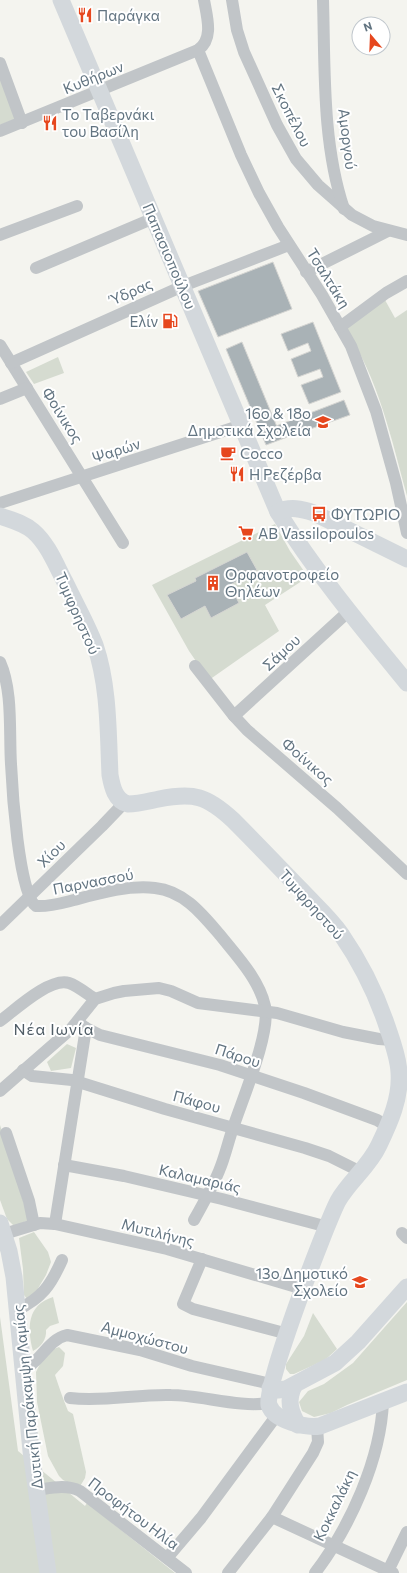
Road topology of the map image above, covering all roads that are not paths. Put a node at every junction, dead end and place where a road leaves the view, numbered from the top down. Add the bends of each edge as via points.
1 (62, 0) edge
2 (204, 0) edge
3 (232, 0) edge
4 (323, 0) edge
5 (198, 50) junction
6 (0, 63) edge
7 (100, 91) junction
8 (22, 123) junction
9 (0, 131) edge
10 (77, 206) dead end
11 (345, 210) junction
12 (154, 218) junction
13 (388, 231) junction
14 (0, 235) edge
15 (407, 235) edge
16 (289, 245) junction
17 (36, 268) dead end
18 (306, 272) junction
19 (407, 281) edge
20 (183, 286) junction
21 (340, 327) junction
22 (0, 345) edge
23 (11, 363) junction
24 (27, 388) junction
25 (0, 399) edge
26 (242, 426) junction
27 (82, 478) junction
28 (0, 503) edge
29 (278, 512) junction
30 (0, 516) edge
31 (407, 533) edge
32 (123, 543) dead end
33 (407, 559) edge
34 (349, 611) junction
35 (0, 662) edge
36 (195, 666) dead end
37 (2, 677) edge
38 (407, 683) edge
39 (234, 716) junction
40 (124, 803) junction
41 (407, 874) edge
42 (28, 897) junction
43 (0, 925) edge
44 (95, 999) junction
45 (266, 1011) junction
46 (0, 1021) edge
47 (82, 1025) junction
48 (392, 1040) junction
49 (23, 1070) junction
50 (252, 1076) junction
51 (78, 1082) junction
52 (1, 1088) edge
53 (388, 1126) junction
54 (233, 1128) junction
55 (6, 1133) dead end
56 (64, 1165) junction
57 (361, 1172) junction
58 (207, 1196) junction
59 (194, 1220) dead end
60 (55, 1224) junction
61 (34, 1225) junction
62 (328, 1227) junction
63 (2, 1228) edge
64 (202, 1259) junction
65 (62, 1260) dead end
66 (407, 1287) edge
67 (303, 1289) junction
68 (17, 1310) junction
69 (288, 1334) junction
70 (22, 1370) junction
71 (294, 1386) junction
72 (407, 1392) edge
73 (70, 1398) dead end
74 (272, 1398) junction
75 (383, 1401) junction
76 (298, 1425) junction
77 (317, 1426) junction
78 (36, 1490) junction
79 (272, 1517) junction
80 (407, 1532) edge
81 (334, 1546) junction
82 (167, 1558) junction
83 (389, 1572) edge
84 (48, 1573) edge
85 (186, 1573) edge
86 (228, 1573) edge
87 (315, 1573) edge

1 - 7 street, Παπασιοπούλου
2 - 5 street via 208,38
3 - 11 street, Σκοπέλου via 244,52 286,143 309,175
4 - 11 street, Αμοργού via 330,141
5 - 7 street, Κυθήρων
5 - 16 street, Τσαλτάκη via 248,171
6 - 8 street
7 - 8 street, Κυθήρων
7 - 12 street, Παπασιοπούλου
8 - 9 street, Κυθήρων
10 - 14 street
11 - 13 street, Σκοπέλου via 366,223
12 - 17 street
12 - 20 street, Παπασιοπούλου
13 - 15 street, Σκοπέλου
13 - 18 street
16 - 18 street, Τσαλτάκη
16 - 20 street, Ύδρας
18 - 21 street, Τσαλτάκη
19 - 21 street
20 - 23 street, Ύδρας
20 - 26 street, Παπασιοπούλου
21 - 31 street, Τσαλτάκη via 356,357 376,411
22 - 23 street, Φοίνικος
23 - 24 street, Φοίνικος
24 - 25 street
24 - 27 street, Φοίνικος
26 - 27 street, Ψαρών
26 - 29 street, Παπασιοπούλου
27 - 28 street, Ψαρών
27 - 32 street, Φοίνικος
29 - 33 street via 299,509 314,513
29 - 34 street, Παπασιοπούλου
30 - 40 street, Τυμφρηστού via 24,525 42,540 95,645 106,701 111,785
34 - 38 street, Παπασιοπούλου
34 - 39 street, Σάμου
35 - 37 street
36 - 39 street, Φοίνικος
37 - 42 street via 9,708 15,810 23,878
39 - 41 street, Φοίνικος
40 - 42 street, Χίου
40 - 48 street, Τυμφρηστού via 137,804 193,796 206,799 225,813 341,934 369,980
42 - 43 street, Χίου
42 - 45 street, Παρνασσού via 33,905 41,906 134,888 155,888 179,896 196,908 230,947 259,989
44 - 45 street via 114,993 159,988 198,1003
44 - 46 street via 68,983 55,983 38,992
44 - 47 street
45 - 48 street via 343,1032
45 - 50 street, Παρνασσού
47 - 49 street via 63,1036
47 - 50 street, Πάρου via 100,1035 220,1065
47 - 51 street
48 - 53 street, Τυμφρηστού via 398,1065 399,1086 394,1112
49 - 51 street, Πάφου via 39,1078
49 - 52 street
50 - 53 street, Πάρου
50 - 54 street, Παρνασσού
51 - 54 street, Πάφου
51 - 56 street
53 - 57 street, Τυμφρηστού via 375,1153
54 - 57 street, Πάφου via 329,1156
54 - 58 street, Παρνασσού via 220,1170
55 - 61 street via 29,1201
56 - 58 street, Καλαμαριάς
56 - 60 street
57 - 62 street, Τυμφρηστού via 339,1199
58 - 59 street, Παρνασσού
58 - 62 street, Καλαμαριάς
60 - 61 street, Μυτιλήνης
60 - 64 street, Μυτιλήνης
61 - 63 street, Μυτιλήνης
62 - 67 street, Τυμφρηστού
63 - 68 street, Δυτική Παράκαμψη Λαμίας via 14,1277
64 - 67 street, Μυτιλήνης
64 - 69 street via 183,1304 192,1309
65 - 68 street via 48,1287 38,1298
66 - 71 street via 340,1359
67 - 69 street, Τυμφρηστού
68 - 70 street, Δυτική Παράκαμψη Λαμίας
69 - 74 street, Τυμφρηστού
70 - 74 street, Αμμοχώστου via 32,1364 53,1341 67,1335 140,1350 192,1366
70 - 78 street, Δυτική Παράκαμψη Λαμίας
71 - 74 street
71 - 76 street via 290,1394 290,1405
72 - 75 street
73 - 74 street via 92,1400 170,1395 252,1404
74 - 76 street
74 - 82 street via 201,1518
75 - 77 street
75 - 81 street, Κοκκαλάκη via 380,1428 365,1483
76 - 77 street
77 - 79 street via 317,1446
78 - 82 street, Προφήτου Ηλία via 64,1487 80,1491
78 - 84 street, Δυτική Παράκαμψη Λαμίας
79 - 81 street
79 - 86 street
80 - 83 street
81 - 83 street
81 - 87 street, Κοκκαλάκη
82 - 85 street, Προφήτου Ηλία

